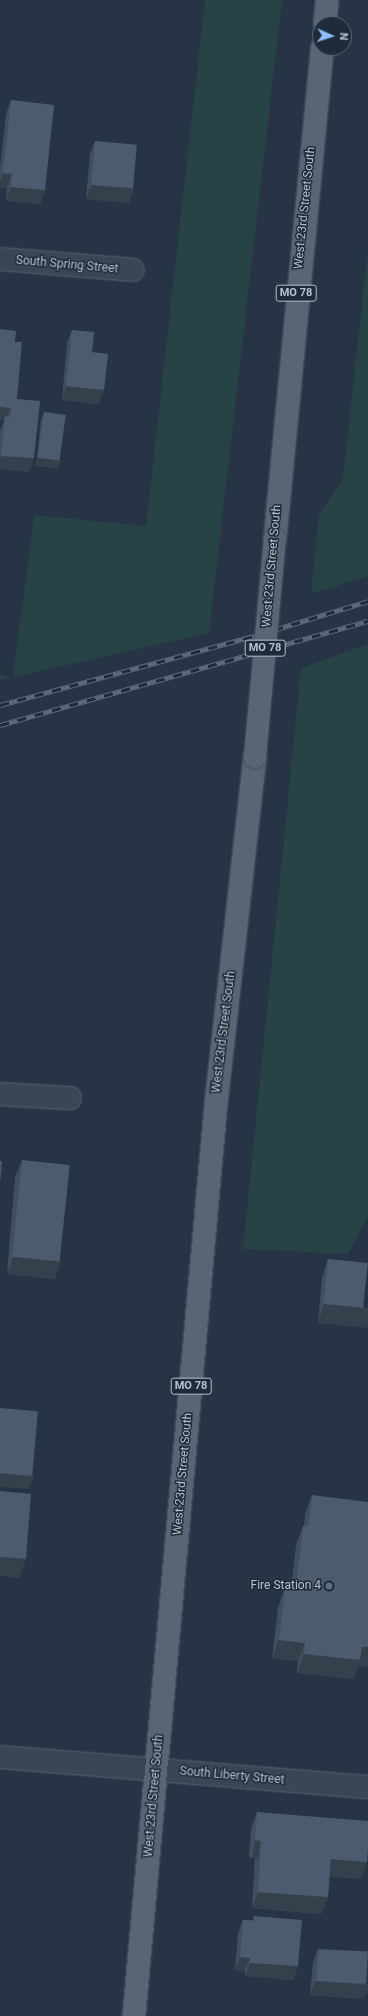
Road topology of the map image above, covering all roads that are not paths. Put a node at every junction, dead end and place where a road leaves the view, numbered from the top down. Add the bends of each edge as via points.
1 (327, 0) edge
2 (326, 16) edge
3 (321, 56) edge
4 (0, 259) edge
5 (133, 270) dead end
6 (0, 1094) edge
7 (70, 1098) dead end
8 (0, 1757) edge
9 (156, 1769) junction
10 (368, 1787) edge
11 (134, 2016) edge

1 - 2 main road
3 - 9 main road, West 23rd Street South / MO 78, bridge via 255,757 216,1104
4 - 5 street, South Spring Street
6 - 7 street
8 - 9 street, South Liberty Street
9 - 10 street, South Liberty Street
9 - 11 main road, West 23rd Street South / MO 78

